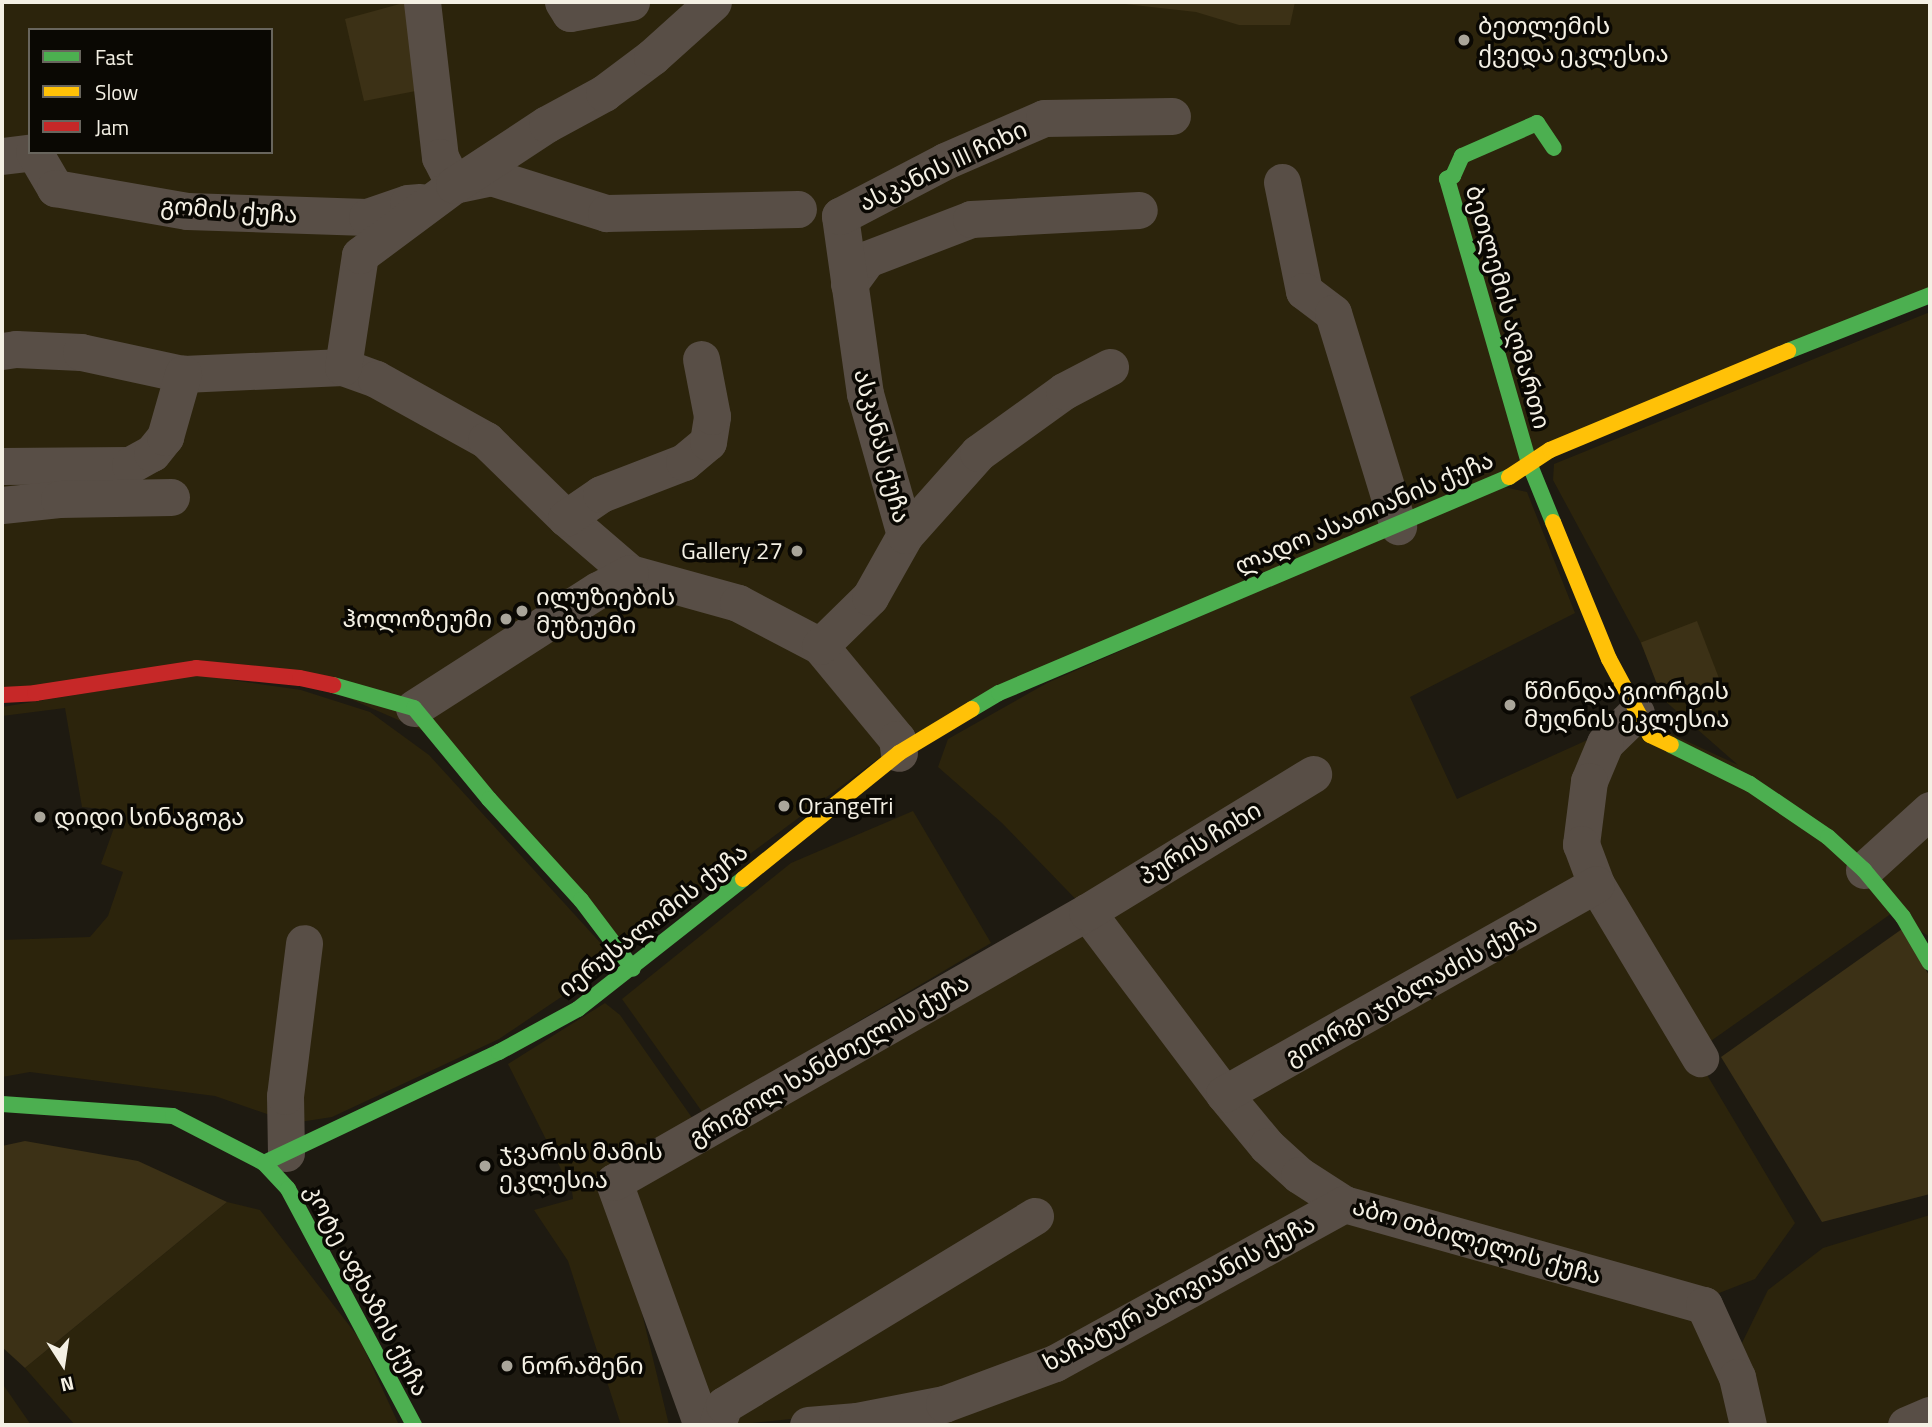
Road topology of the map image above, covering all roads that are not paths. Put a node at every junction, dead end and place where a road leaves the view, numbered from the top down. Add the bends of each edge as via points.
1 (422, 2) edge
2 (631, 2) edge
3 (713, 2) edge
4 (567, 7) edge
5 (1172, 116) dead end
6 (1555, 148) dead end
7 (28, 153) edge
8 (35, 154) edge
9 (2, 156) edge
10 (1282, 182) dead end
11 (444, 193) junction
12 (798, 209) dead end
13 (1139, 210) dead end
14 (840, 216) joint
15 (849, 284) junction
16 (1930, 295) edge
17 (2, 351) edge
18 (701, 359) dead end
19 (1110, 367) dead end
20 (342, 368) junction
21 (183, 374) junction
22 (1529, 463) junction
23 (2, 466) edge
24 (171, 497) dead end
25 (2, 505) edge
26 (566, 519) junction
27 (1398, 526) junction
28 (905, 535) junction
29 (631, 573) junction
30 (820, 646) junction
31 (2, 695) edge
32 (414, 708) junction
33 (1636, 713) junction
34 (899, 753) junction
35 (1313, 774) dead end
36 (1930, 810) edge
37 (1864, 870) junction
38 (1596, 884) junction
39 (1087, 912) junction
40 (1925, 940) edge
41 (304, 943) dead end
42 (633, 969) junction
43 (1700, 1059) dead end
44 (1224, 1094) junction
45 (2, 1104) edge
46 (275, 1158) junction
47 (1344, 1204) junction
48 (1035, 1216) dead end
49 (1930, 1415) edge
50 (414, 1425) edge
51 (705, 1425) edge
52 (717, 1425) edge
53 (808, 1425) edge
54 (1748, 1425) edge
55 (1906, 1425) edge

1 - 11 street
2 - 4 street
3 - 11 street, გომის ქუჩა via 604,93 547,124
5 - 14 street, ასკანის III ჩიხი via 1044,118 945,161
6 - 22 street, ბეთლემის აღმართი via 1537,123 1462,156 1447,179
7 - 9 street, გომის ქუჩა
8 - 11 street, გომის ქუჩა via 55,188 187,211 367,216
10 - 27 street via 1304,291 1333,313
11 - 12 street via 491,177 606,213
11 - 20 street, გომის ქუჩა via 360,256
13 - 15 street via 971,219 867,259
14 - 15 street, ასკანას ქუჩა
15 - 28 street, ასკანას ქუჩა via 865,394
16 - 22 street, ლადო ასათიანის ქუჩა via 1657,403
17 - 21 street via 81,352
18 - 26 street via 712,416 708,442 684,463 601,494
19 - 28 street via 1064,391 978,453
20 - 21 street
20 - 26 street via 376,379 486,440
21 - 23 street via 165,437 152,453 130,464
22 - 27 street, ლადო ასათიანის ქუჩა via 1499,483
22 - 33 street via 1609,659
24 - 25 street
26 - 29 street
27 - 34 street, ლადო ასათიანის ქუჩა via 999,693
28 - 30 street, ასკანას ქუჩა via 870,597
29 - 30 street via 738,603
29 - 32 street
30 - 34 street via 897,739
31 - 32 street via 196,668 300,678
32 - 42 street via 581,900
33 - 37 street via 1650,735 1750,784 1828,837
33 - 38 street via 1605,743 1589,780 1581,844
34 - 42 street, იერუსალიმის ქუჩა
35 - 39 street, პურის ჩიხი
36 - 37 street
37 - 40 street
38 - 43 street
38 - 44 street, გიორგი ჯიბლაძის ქუჩა
39 - 44 street, აბო თბილელის ქუჩა
39 - 51 street, გრიგოლ ხანძთელის ქუჩა via 614,1182
41 - 46 street
42 - 46 street, იერუსალიმის ქუჩა via 539,1031
44 - 47 street, აბო თბილელის ქუჩა via 1298,1175
45 - 46 street, კოტე აფხაზის ქუჩა via 173,1116
46 - 50 street, კოტე აფხაზის ქუჩა
47 - 53 street, ხაჩატურ აბოვიანის ქუჩა via 1055,1363 944,1404 857,1421
47 - 54 street, აბო თბილელის ქუჩა via 1704,1305 1737,1377
48 - 52 street via 724,1405
49 - 55 street

